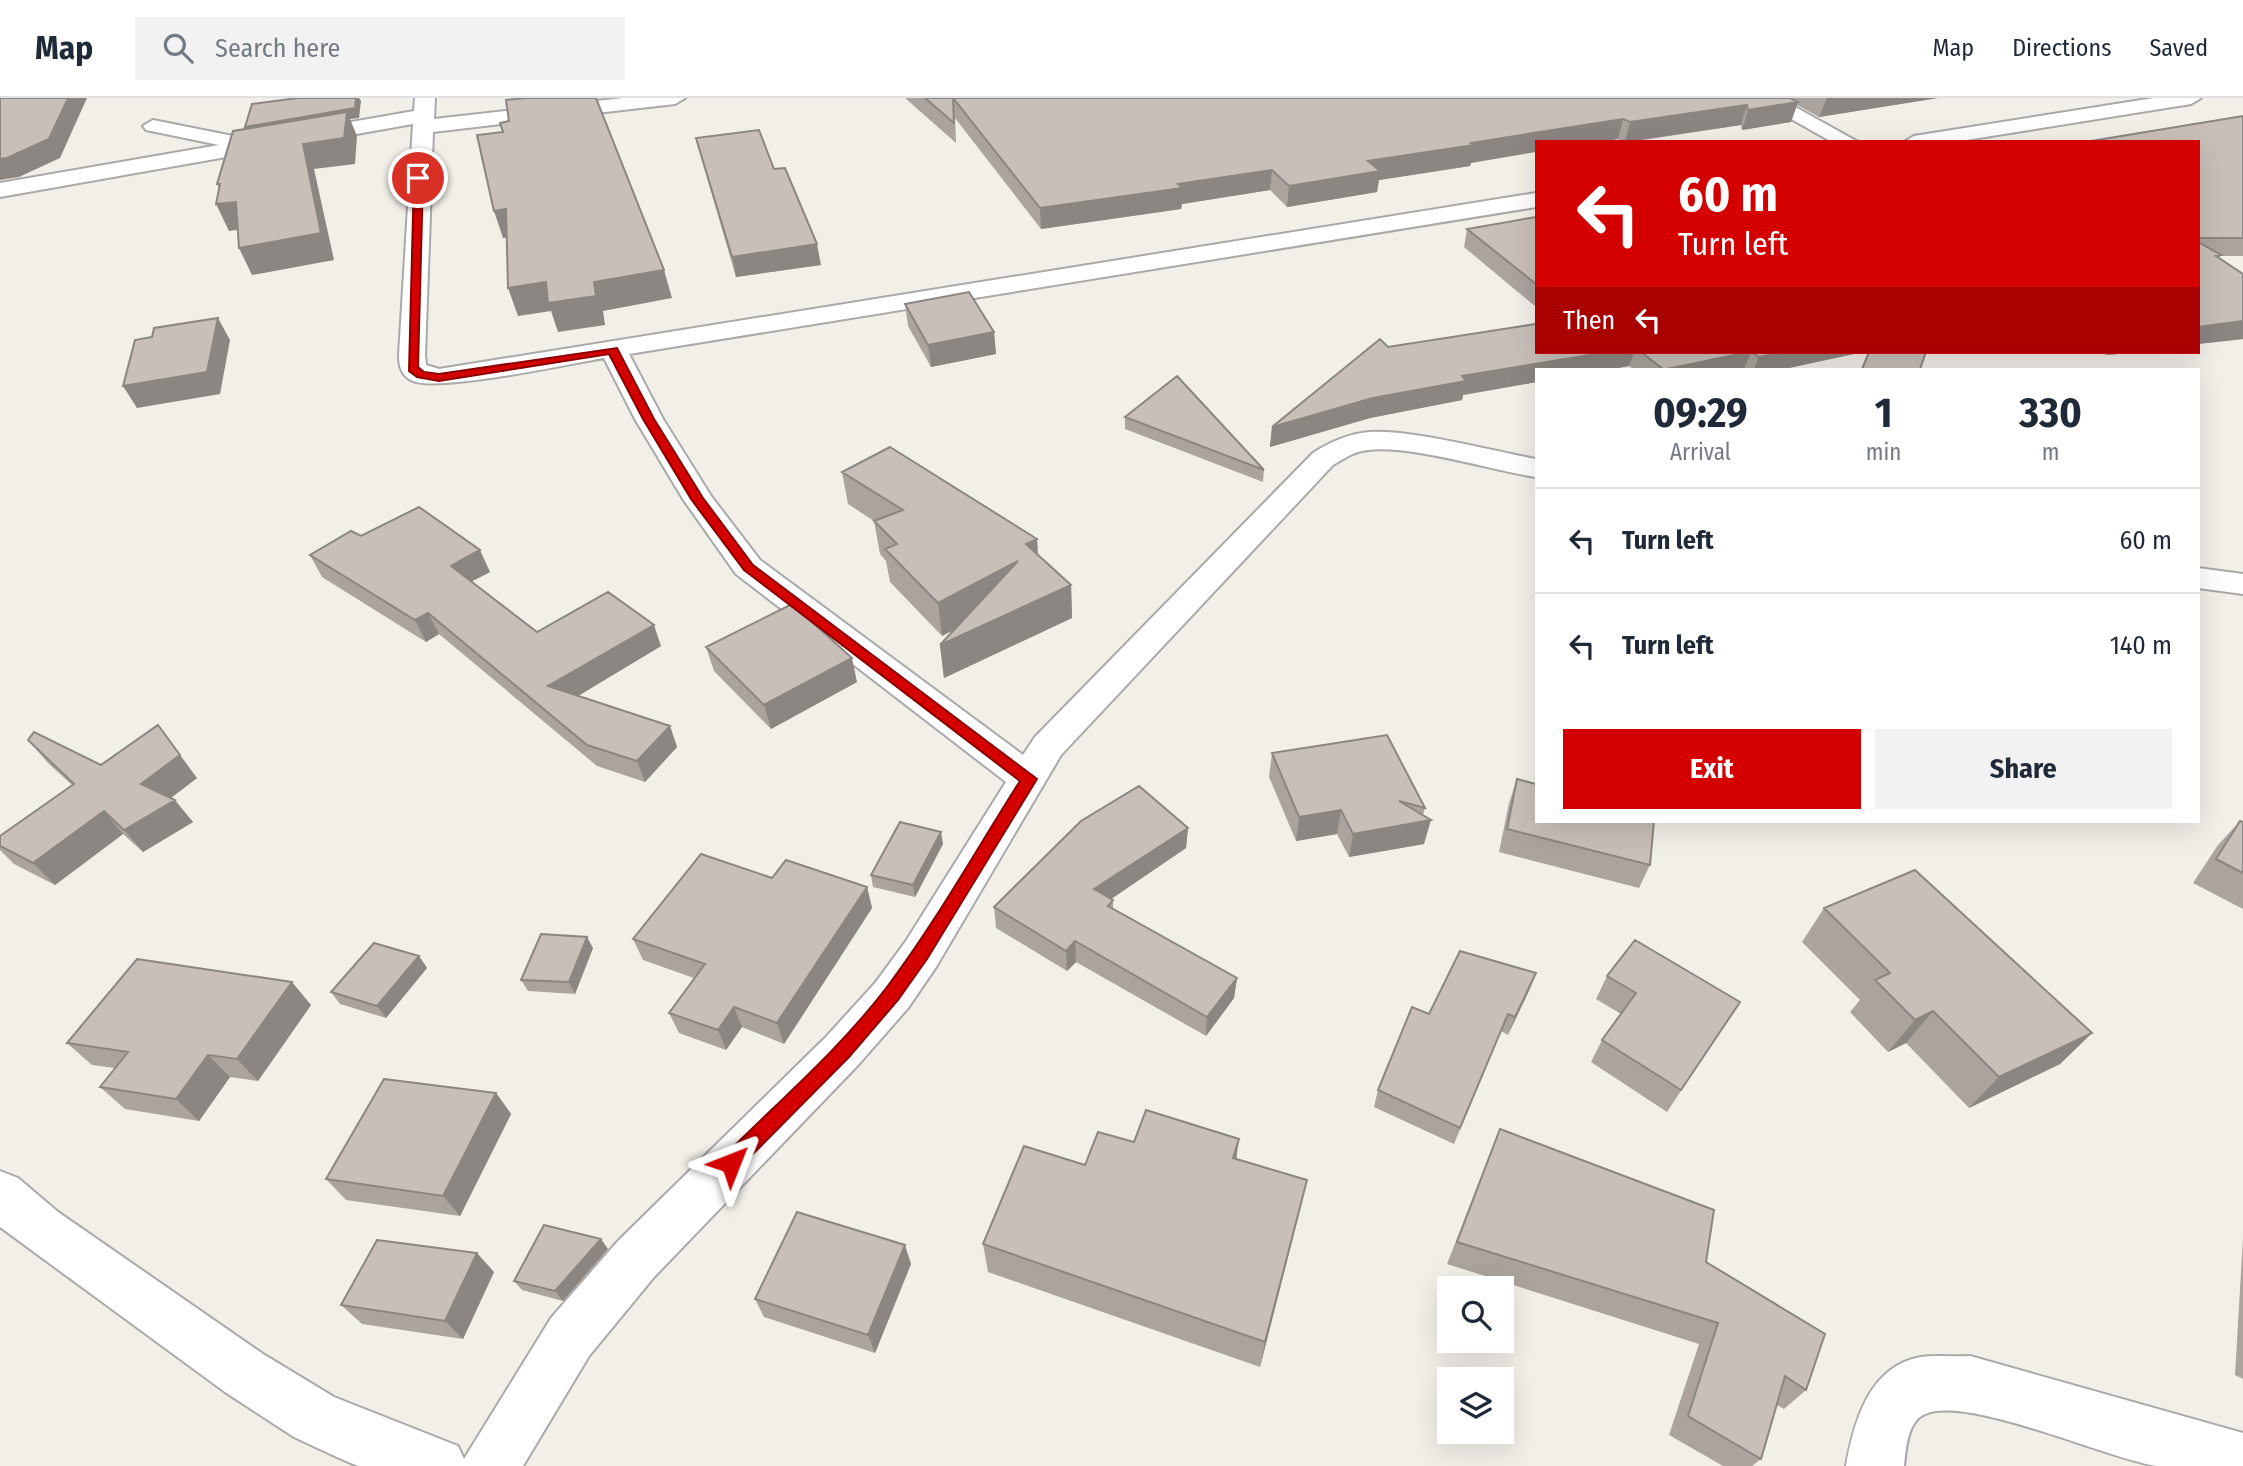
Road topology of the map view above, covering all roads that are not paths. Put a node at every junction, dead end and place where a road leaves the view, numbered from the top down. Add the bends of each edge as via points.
1 (675, 98) edge
2 (1764, 98) edge
3 (2191, 98) edge
4 (423, 114) edge
5 (153, 126) dead end
6 (1844, 140) edge
7 (1927, 140) edge
8 (245, 146) junction
9 (0, 190) edge
10 (1535, 200) edge
11 (613, 350) junction
12 (1535, 468) edge
13 (2200, 579) edge
14 (2243, 584) edge
15 (1029, 779) junction
16 (0, 1195) edge
17 (2243, 1462) edge
18 (438, 1466) edge
19 (490, 1466) edge
20 (1875, 1466) edge

1 - 4 street
2 - 6 street
3 - 7 street
4 - 8 street
4 - 11 street via 413,368 421,375 439,377
5 - 8 street via 212,135
8 - 9 street
10 - 11 street
11 - 15 street via 698,499 748,568
12 - 15 street via 1369,441 1343,447 1323,459 1048,747
13 - 14 street
15 - 19 street via 892,995 636,1259 570,1338
16 - 18 street via 40,1229 314,1417
17 - 20 street via 1970,1384 1920,1385 1898,1399 1880,1434

